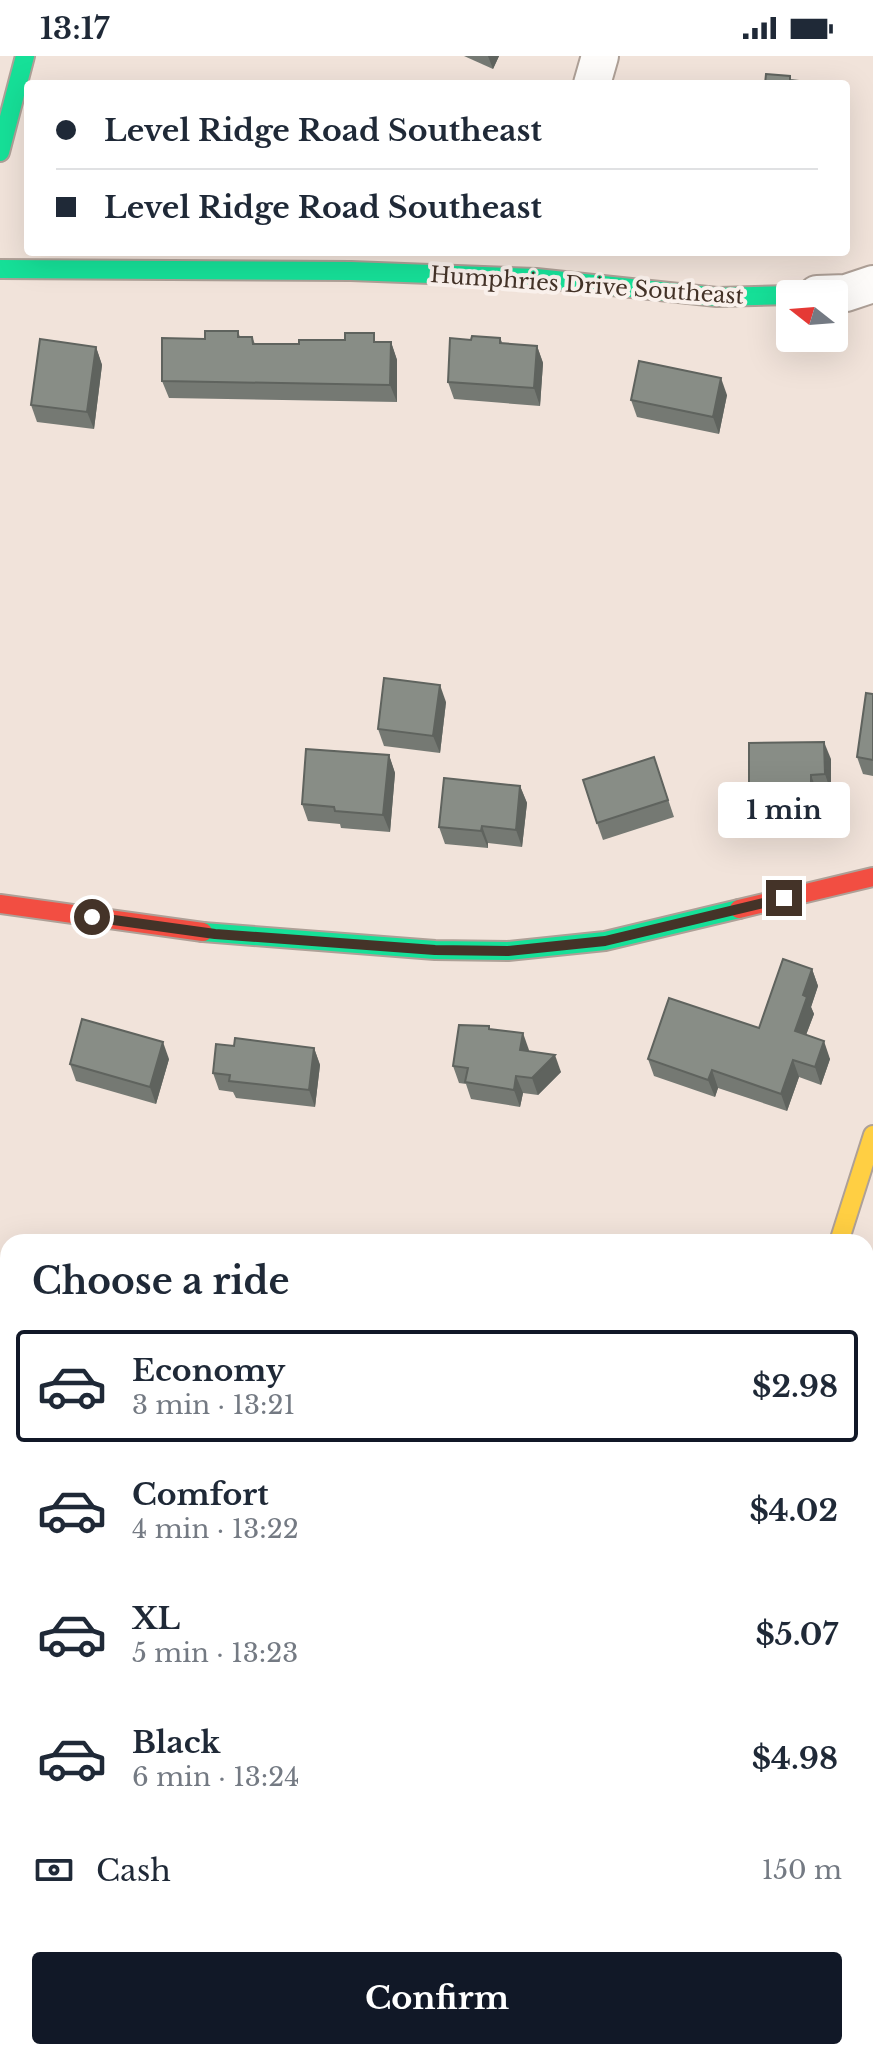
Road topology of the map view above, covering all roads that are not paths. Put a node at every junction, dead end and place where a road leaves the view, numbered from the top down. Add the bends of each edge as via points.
1 (25, 56) edge
2 (600, 56) edge
3 (593, 80) edge
4 (0, 152) edge
5 (540, 265) edge
6 (0, 269) edge
7 (873, 284) edge
8 (848, 292) edge
9 (776, 295) edge
10 (873, 877) edge
11 (0, 904) edge
12 (873, 1135) edge
13 (842, 1234) edge

1 - 4 street
2 - 3 street
5 - 6 street, Humphries Drive Southeast via 351,271
5 - 9 street, Humphries Drive Southeast via 717,297
7 - 8 street
10 - 11 street via 605,941 508,951 215,934
12 - 13 street

